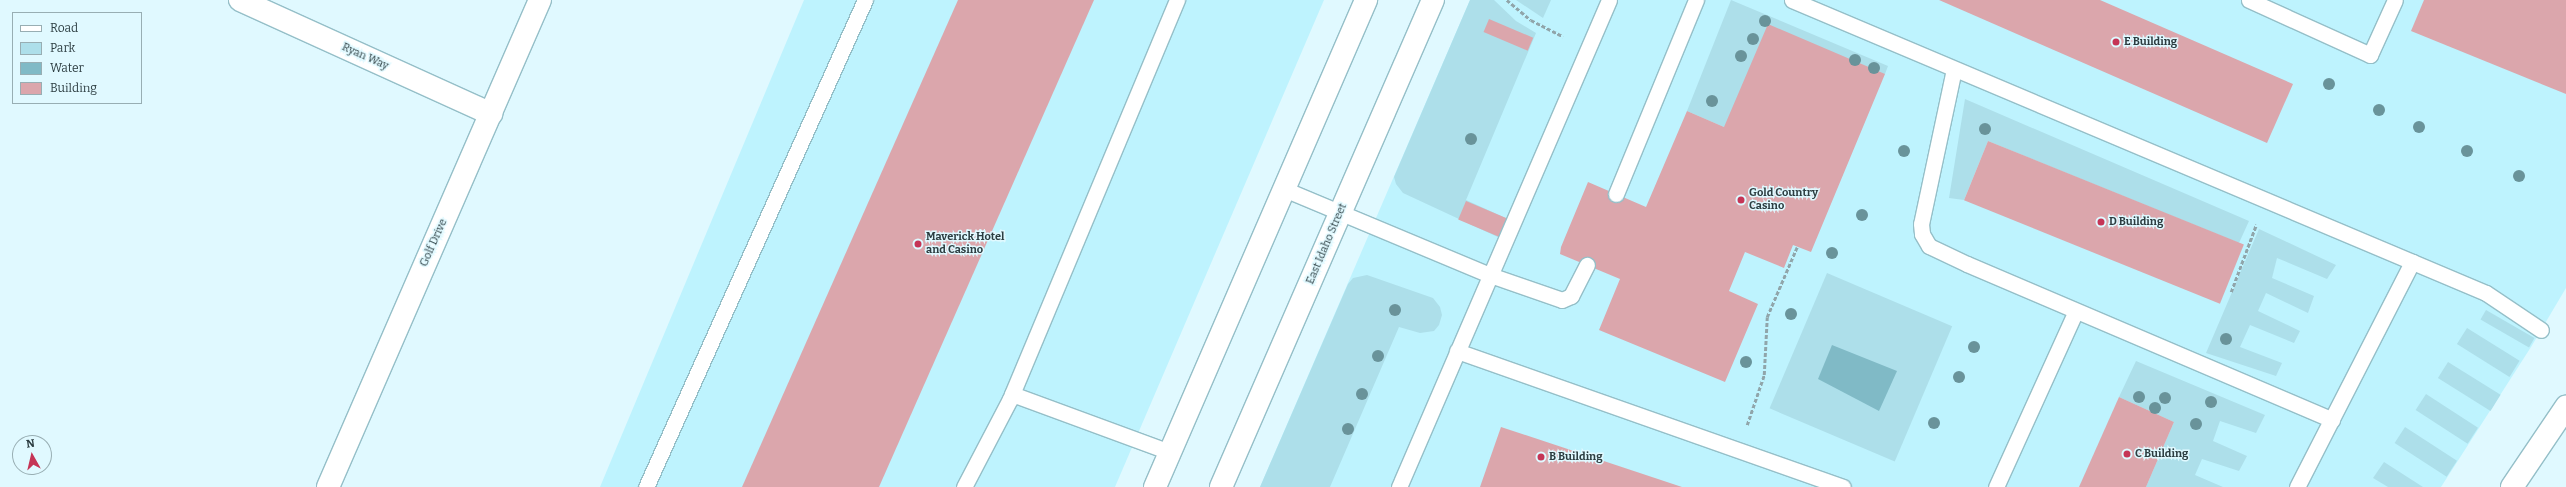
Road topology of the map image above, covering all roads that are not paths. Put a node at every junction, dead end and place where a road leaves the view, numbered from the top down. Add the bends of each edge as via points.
1 (240, 0) edge
2 (540, 0) edge
3 (865, 0) edge
4 (1177, 0) edge
5 (1366, 0) edge
6 (1433, 0) edge
7 (1610, 0) edge
8 (1696, 0) edge
9 (1792, 0) edge
10 (2249, 0) edge
11 (2395, 0) edge
12 (1954, 69) junction
13 (491, 114) junction
14 (1284, 189) junction
15 (1616, 194) dead end
16 (1341, 212) junction
17 (2412, 262) junction
18 (1586, 265) dead end
19 (1490, 275) junction
20 (2076, 311) junction
21 (2542, 330) dead end
22 (1457, 352) junction
23 (1012, 394) junction
24 (2566, 407) edge
25 (2332, 420) junction
26 (1170, 452) junction
27 (328, 487) edge
28 (646, 487) edge
29 (964, 487) edge
30 (1155, 487) edge
31 (1221, 487) edge
32 (1399, 487) edge
33 (1843, 487) edge
34 (1996, 487) edge
35 (2297, 487) edge
36 (2512, 487) edge

1 - 13 main road, Ryan Way
2 - 13 main road, Golf Drive
3 - 28 lane
4 - 23 lane
5 - 14 main road
6 - 16 main road, East Idaho Street
7 - 19 lane
8 - 15 lane
9 - 12 lane
10 - 11 lane via 2370,55
12 - 17 lane
12 - 20 lane via 1921,224 1924,241 1929,246 1967,264
13 - 27 main road, Golf Drive
14 - 16 lane
14 - 26 main road
16 - 19 lane
16 - 31 main road, East Idaho Street
17 - 21 lane via 2497,299
17 - 25 lane
18 - 19 lane via 1571,296 1562,300
19 - 22 lane
20 - 25 lane
20 - 34 lane
22 - 32 lane
22 - 33 lane
23 - 26 lane
23 - 29 lane
24 - 36 main road
25 - 35 lane
26 - 30 main road

